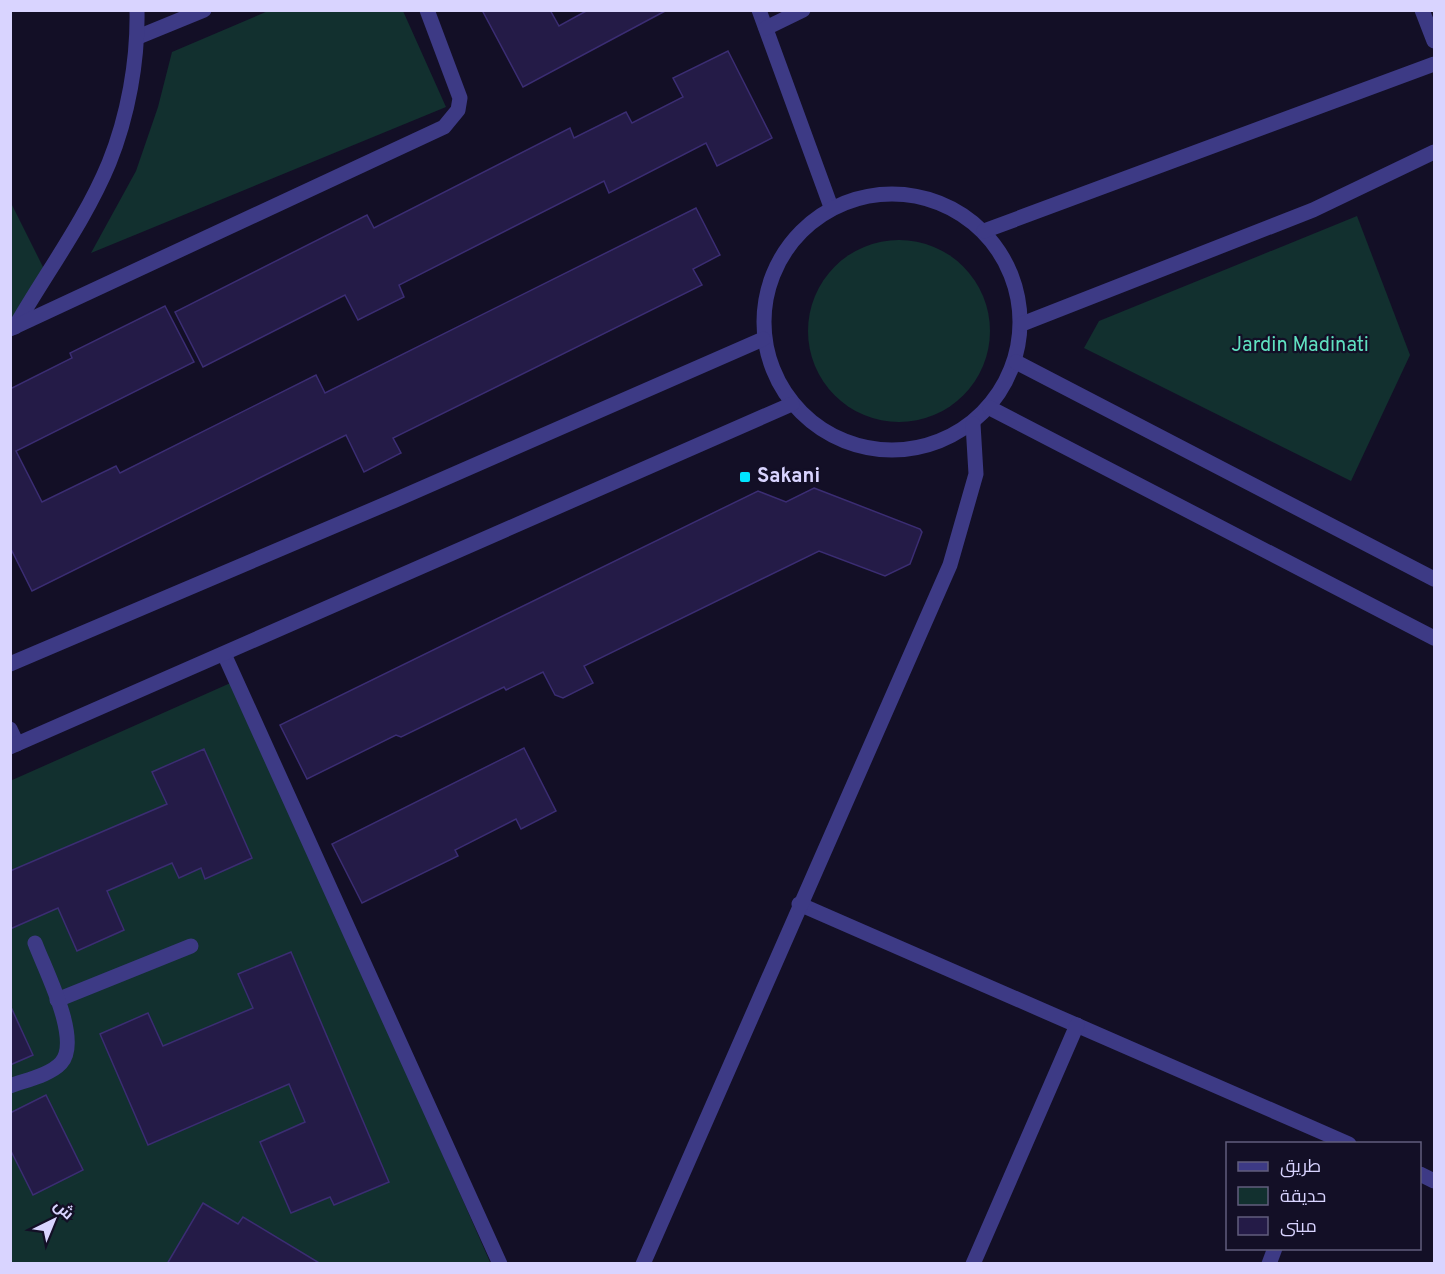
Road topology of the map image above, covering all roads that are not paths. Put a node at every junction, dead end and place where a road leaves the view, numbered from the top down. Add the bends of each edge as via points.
1 (137, 10) edge
2 (204, 10) edge
3 (427, 10) edge
4 (759, 10) edge
5 (803, 10) edge
6 (1422, 10) edge
7 (766, 28) junction
8 (138, 37) junction
9 (1434, 41) edge
10 (1434, 64) edge
11 (1434, 152) edge
12 (831, 207) junction
13 (984, 231) junction
14 (1022, 324) junction
15 (13, 328) edge
16 (763, 339) junction
17 (1016, 362) junction
18 (792, 404) junction
19 (990, 408) junction
20 (973, 424) junction
21 (1434, 579) edge
22 (1434, 638) edge
23 (224, 654) junction
24 (10, 664) edge
25 (10, 729) edge
26 (14, 746) edge
27 (799, 904) junction
28 (35, 943) dead end
29 (191, 946) dead end
30 (57, 1000) junction
31 (1077, 1025) junction
32 (10, 1086) edge
33 (1325, 1139) edge
34 (1343, 1142) edge
35 (500, 1263) edge
36 (643, 1263) edge
37 (973, 1263) edge

1 - 8 street
2 - 8 street
3 - 15 street via 460,98 458,110 444,127
4 - 7 street
5 - 7 street
6 - 9 street
7 - 12 street
8 - 15 street via 130,89 109,162 83,214
10 - 13 street
11 - 14 street via 1313,210
12 - 13 street via 870,194 911,194 950,207
12 - 16 street via 791,240 767,286
13 - 14 street via 1012,274
14 - 17 street
16 - 18 street via 772,374
16 - 24 street
17 - 19 street
17 - 21 street
18 - 20 street via 831,437 878,452 929,447
18 - 23 street
19 - 20 street
19 - 22 street
20 - 27 street via 976,474 950,565
23 - 26 street
23 - 35 street
25 - 26 street
27 - 31 street
27 - 36 street
28 - 30 street
29 - 30 street
30 - 32 street via 69,1039 66,1057 54,1069
31 - 33 street
31 - 37 street
33 - 34 street

